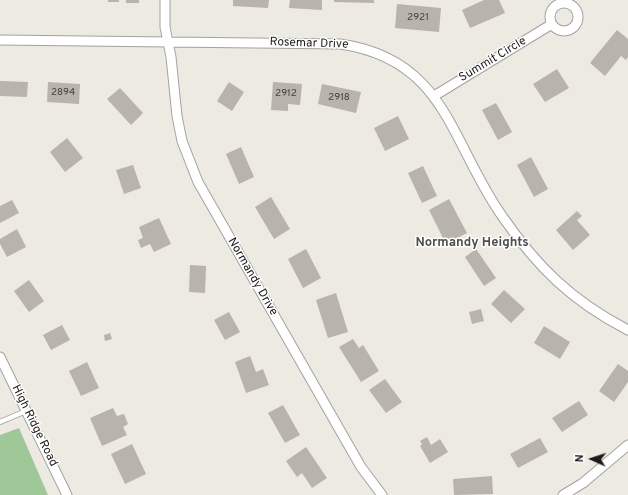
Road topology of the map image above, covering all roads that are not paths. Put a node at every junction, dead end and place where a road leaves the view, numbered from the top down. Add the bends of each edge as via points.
1 (165, 0) edge
2 (552, 24) dead end
3 (0, 40) edge
4 (168, 41) junction
5 (434, 96) junction
6 (628, 330) edge
7 (0, 357) edge
8 (26, 411) junction
9 (0, 422) edge
10 (628, 445) edge
11 (67, 495) edge
12 (382, 495) edge
13 (563, 495) edge

1 - 4 street, Normandy Drive
2 - 5 street, Summit Circle
3 - 4 street, Rosemar Drive
4 - 5 street, Rosemar Drive via 357,46 395,61 414,74
4 - 12 street, Normandy Drive via 182,141 198,182 361,467
5 - 6 street, Rosemar Drive via 500,214 522,245 573,296 598,315
7 - 8 street, High Ridge Road
8 - 9 lane
8 - 11 street, High Ridge Road
10 - 13 street via 583,483

